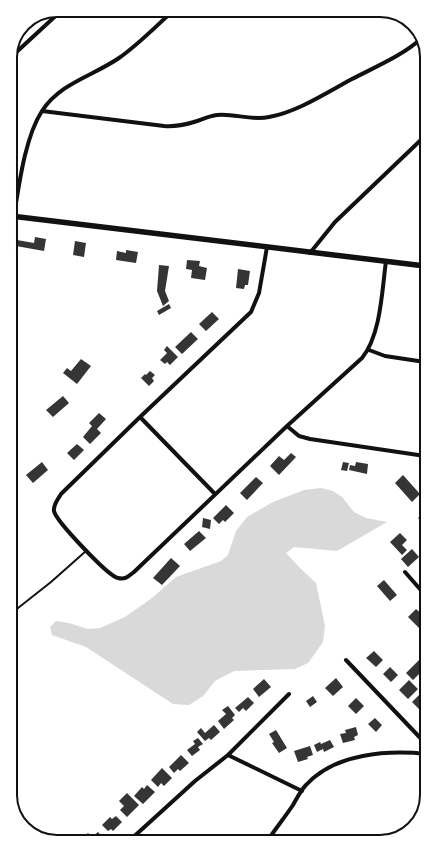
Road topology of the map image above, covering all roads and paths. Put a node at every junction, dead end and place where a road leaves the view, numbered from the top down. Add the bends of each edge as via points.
1 (54, 17) edge
2 (167, 17) edge
3 (417, 42) edge
4 (17, 51) edge
5 (42, 111) junction
6 (420, 141) edge
7 (17, 194) edge
8 (17, 217) edge
9 (267, 247) junction
10 (310, 252) junction
11 (386, 261) junction
12 (420, 265) edge
13 (369, 350) junction
14 (420, 361) edge
15 (140, 417) junction
16 (287, 426) junction
17 (420, 455) edge
18 (216, 494) junction
19 (86, 551) junction
20 (405, 572) dead end
21 (420, 589) edge
22 (17, 609) edge
23 (346, 660) dead end
24 (289, 694) dead end
25 (420, 739) edge
26 (420, 754) edge
27 (228, 755) junction
28 (302, 791) junction
29 (136, 835) edge
30 (271, 835) edge

1 - 4 street
2 - 5 street via 119,58 54,96
3 - 5 street via 402,53 312,100 267,118 216,115 185,125 170,126
5 - 7 street via 28,146
6 - 10 street via 335,222
8 - 9 main road
9 - 10 main road
9 - 15 street via 259,293 251,312
10 - 11 main road
11 - 12 main road
11 - 13 street via 377,326
13 - 14 street via 385,356
13 - 16 street
15 - 18 street
15 - 19 street via 61,494 54,506 58,519
16 - 17 street via 299,436 310,440
16 - 18 street
18 - 19 street via 126,579 112,576
19 - 22 lane
20 - 21 street
23 - 25 street
24 - 27 street
26 - 28 street via 376,753 357,757 322,772
27 - 28 street
27 - 29 street
28 - 30 street

